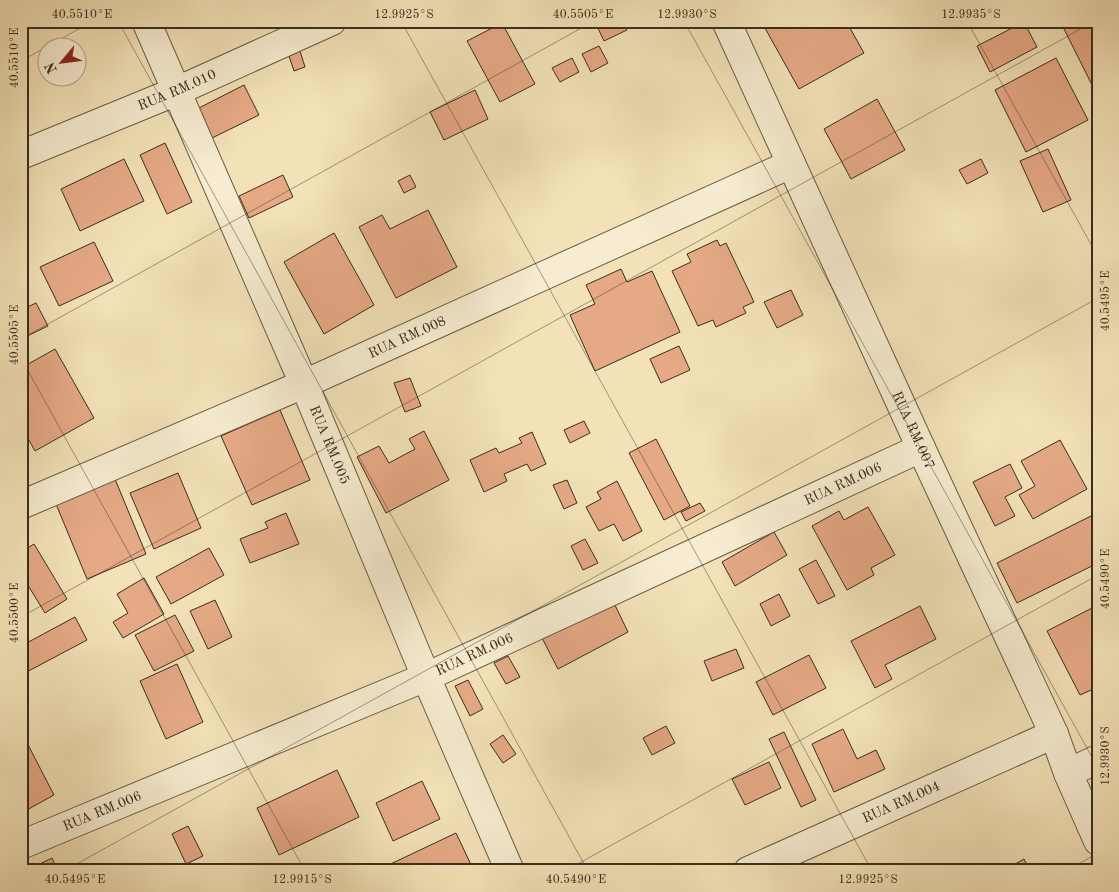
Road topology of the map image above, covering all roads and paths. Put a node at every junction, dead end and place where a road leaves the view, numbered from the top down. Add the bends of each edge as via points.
1 (146, 21) edge
2 (332, 21) edge
3 (726, 21) edge
4 (177, 91) junction
5 (21, 155) edge
6 (792, 164) junction
7 (304, 384) junction
8 (921, 448) junction
9 (21, 505) edge
10 (426, 677) junction
11 (1054, 734) junction
12 (1098, 759) edge
13 (1068, 773) junction
14 (1098, 841) edge
15 (21, 844) edge
16 (510, 871) edge
17 (748, 871) edge

1 - 4 street, RUA RM.005
2 - 4 street, RUA RM.010
3 - 6 street, RUA RM.007
4 - 5 street, RUA RM.010
4 - 7 street, RUA RM.005
6 - 7 street, RUA RM.008
6 - 8 street, RUA RM.007
7 - 9 street, RUA RM.008
7 - 10 street, RUA RM.005
8 - 10 street, RUA RM.006
8 - 11 street, RUA RM.007
10 - 15 street, RUA RM.006
10 - 16 street, RUA RM.005
11 - 13 street, RUA RM.007
11 - 17 street, RUA RM.004
12 - 13 street
13 - 14 street, RUA RM.007

